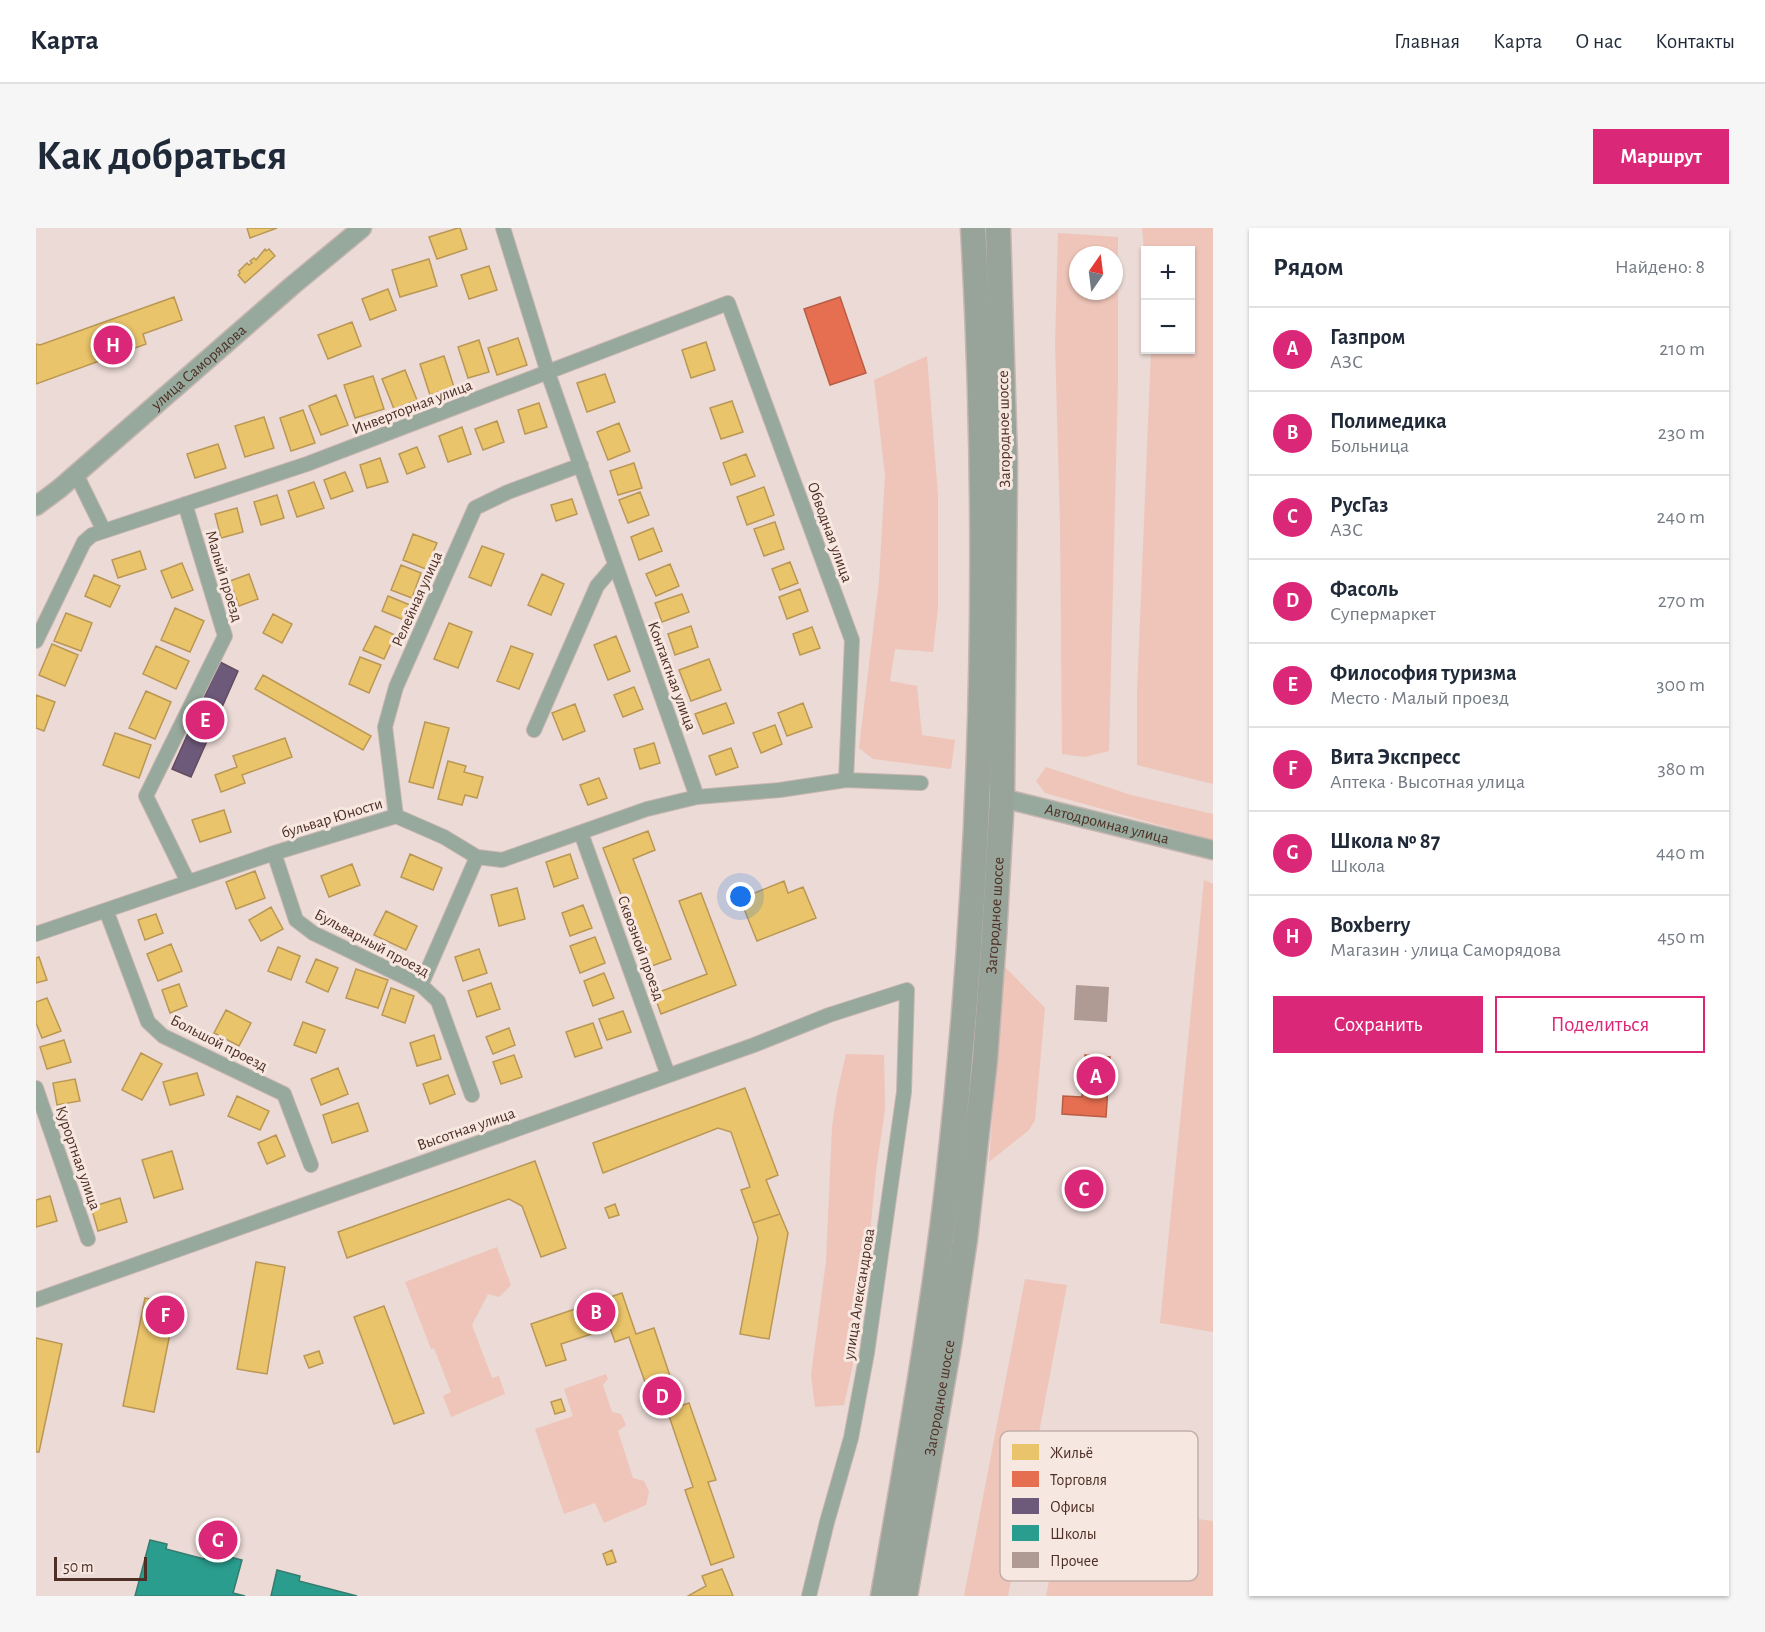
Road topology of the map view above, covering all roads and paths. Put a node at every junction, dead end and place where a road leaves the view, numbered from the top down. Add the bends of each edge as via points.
1 (362, 228) edge
2 (503, 228) edge
3 (973, 228) edge
4 (998, 228) edge
5 (728, 303) joint
6 (548, 373) junction
7 (581, 465) junction
8 (76, 474) junction
9 (185, 504) junction
10 (36, 506) edge
11 (104, 531) junction
12 (615, 565) junction
13 (36, 641) edge
14 (534, 730) dead end
15 (846, 780) junction
16 (921, 783) dead end
17 (697, 797) junction
18 (1002, 798) junction
19 (396, 816) junction
20 (581, 833) junction
21 (1213, 850) edge
22 (274, 853) junction
23 (477, 857) junction
24 (188, 882) junction
25 (106, 910) junction
26 (36, 934) edge
27 (421, 984) junction
28 (907, 990) joint
29 (668, 1075) junction
30 (36, 1088) edge
31 (472, 1095) dead end
32 (310, 1165) dead end
33 (88, 1239) dead end
34 (36, 1300) edge
35 (809, 1596) edge
36 (883, 1596) edge
37 (905, 1596) edge

1 - 8 street, улица Саморядова
2 - 6 street
3 - 36 highway, Загородное шоссе via 979,337 981,586 970,933 947,1184
4 - 18 highway, Загородное шоссе via 1005,462
5 - 6 street, Инверторная улица
5 - 15 street, Обводная улица via 852,640
6 - 7 street, Контактная улица
6 - 9 street, Инверторная улица via 307,464
7 - 12 street, Контактная улица
7 - 19 street, Релейная улица via 475,508 396,687 385,727
8 - 10 street, улица Саморядова
8 - 11 street
9 - 11 street, Инверторная улица
9 - 24 street, Малый проезд via 225,636 146,796
11 - 13 street, Инверторная улица via 84,542
12 - 14 street via 597,586
12 - 17 street, Контактная улица
15 - 16 street, бульвар Юности
15 - 17 street, бульвар Юности
17 - 20 street, бульвар Юности via 647,809
18 - 21 street, Автодромная улица
18 - 37 highway, Загородное шоссе via 985,1060 965,1239
19 - 22 street, бульвар Юности
19 - 23 street, бульвар Юности
20 - 23 street, бульвар Юности via 502,860
20 - 29 street, Сквозной проезд
22 - 24 street, бульвар Юности
22 - 27 street, Бульварный проезд via 296,920 313,933
23 - 27 street
24 - 25 street, бульвар Юности
25 - 26 street, бульвар Юности
25 - 32 street, Большой проезд via 148,1022 163,1036 284,1094
27 - 31 street, Бульварный проезд via 438,1001
28 - 29 street, Высотная улица
28 - 35 street, улица Александрова via 904,1092 867,1353 851,1438
29 - 34 street, Высотная улица
30 - 33 street, Курортная улица

